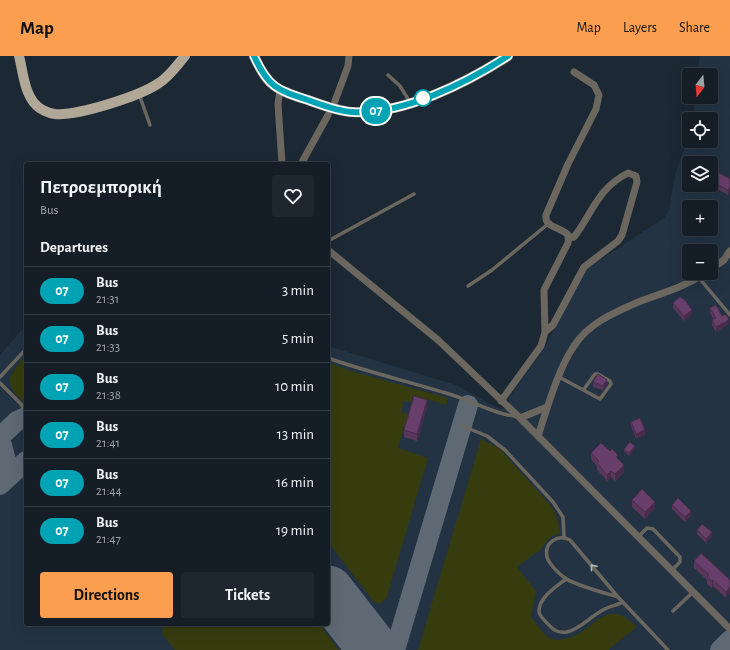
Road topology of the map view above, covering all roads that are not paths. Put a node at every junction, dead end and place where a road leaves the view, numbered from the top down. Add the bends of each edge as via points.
1 (19, 56) edge
2 (185, 56) edge
3 (254, 56) edge
4 (349, 56) edge
5 (508, 56) edge
6 (574, 72) dead end
7 (388, 75) dead end
8 (280, 90) junction
9 (139, 94) junction
10 (335, 101) dead end
11 (410, 103) junction
12 (328, 115) dead end
13 (150, 125) dead end
14 (282, 162) edge
15 (302, 162) edge
16 (414, 194) dead end
17 (548, 224) junction
18 (568, 238) junction
19 (330, 240) edge
20 (730, 250) edge
21 (330, 252) edge
22 (727, 260) edge
23 (718, 265) edge
24 (694, 280) edge
25 (700, 280) edge
26 (468, 286) dead end
27 (730, 315) edge
28 (545, 332) junction
29 (24, 350) edge
30 (330, 359) edge
31 (0, 377) edge
32 (560, 377) junction
33 (0, 383) edge
34 (584, 389) junction
35 (501, 401) junction
36 (547, 407) junction
37 (24, 410) edge
38 (520, 418) junction
39 (462, 426) dead end
40 (538, 436) junction
41 (564, 537) junction
42 (638, 537) junction
43 (672, 570) junction
44 (566, 580) junction
45 (693, 592) junction
46 (618, 597) junction
47 (623, 602) junction
48 (673, 611) dead end
49 (730, 629) edge
50 (668, 650) edge

1 - 9 main road via 27,89 36,105 47,112 62,114 128,99
2 - 9 main road via 160,82
3 - 8 main road via 264,76
4 - 10 street via 348,66
5 - 11 main road via 448,88
6 - 17 street via 597,88 599,100 546,215 545,220
7 - 11 lane via 400,86
8 - 11 main road via 350,112 374,111
8 - 14 street via 278,104
9 - 13 lane
12 - 15 street
16 - 19 lane
17 - 18 street via 565,231
17 - 26 lane via 492,270
18 - 28 street via 544,290
18 - 28 street via 574,237 594,202 614,180 628,173 636,176 637,182 622,235 618,241 584,267 553,325
20 - 22 street
21 - 35 street via 433,336
22 - 23 street
24 - 32 street via 601,320 574,345
25 - 27 lane
28 - 35 street via 542,346
29 - 31 lane
30 - 38 lane via 448,393 497,413
32 - 34 lane
32 - 36 street
33 - 37 lane
34 - 34 lane via 595,374 610,381 611,384 600,399
35 - 38 street
36 - 38 street
36 - 40 street
38 - 40 street
39 - 41 lane via 487,436 505,450 553,502 563,517
40 - 42 street
41 - 44 lane via 557,537 551,542 547,549 547,558
46 -> 41 lane via 578,547
42 - 43 street
42 - 43 lane via 647,528 652,529 680,557 680,562
43 - 45 street
44 - 46 lane
44 - 47 lane via 552,591 539,612 553,629 560,632 576,628 605,608
45 - 48 lane
45 - 49 street
46 - 47 lane
47 - 50 lane

